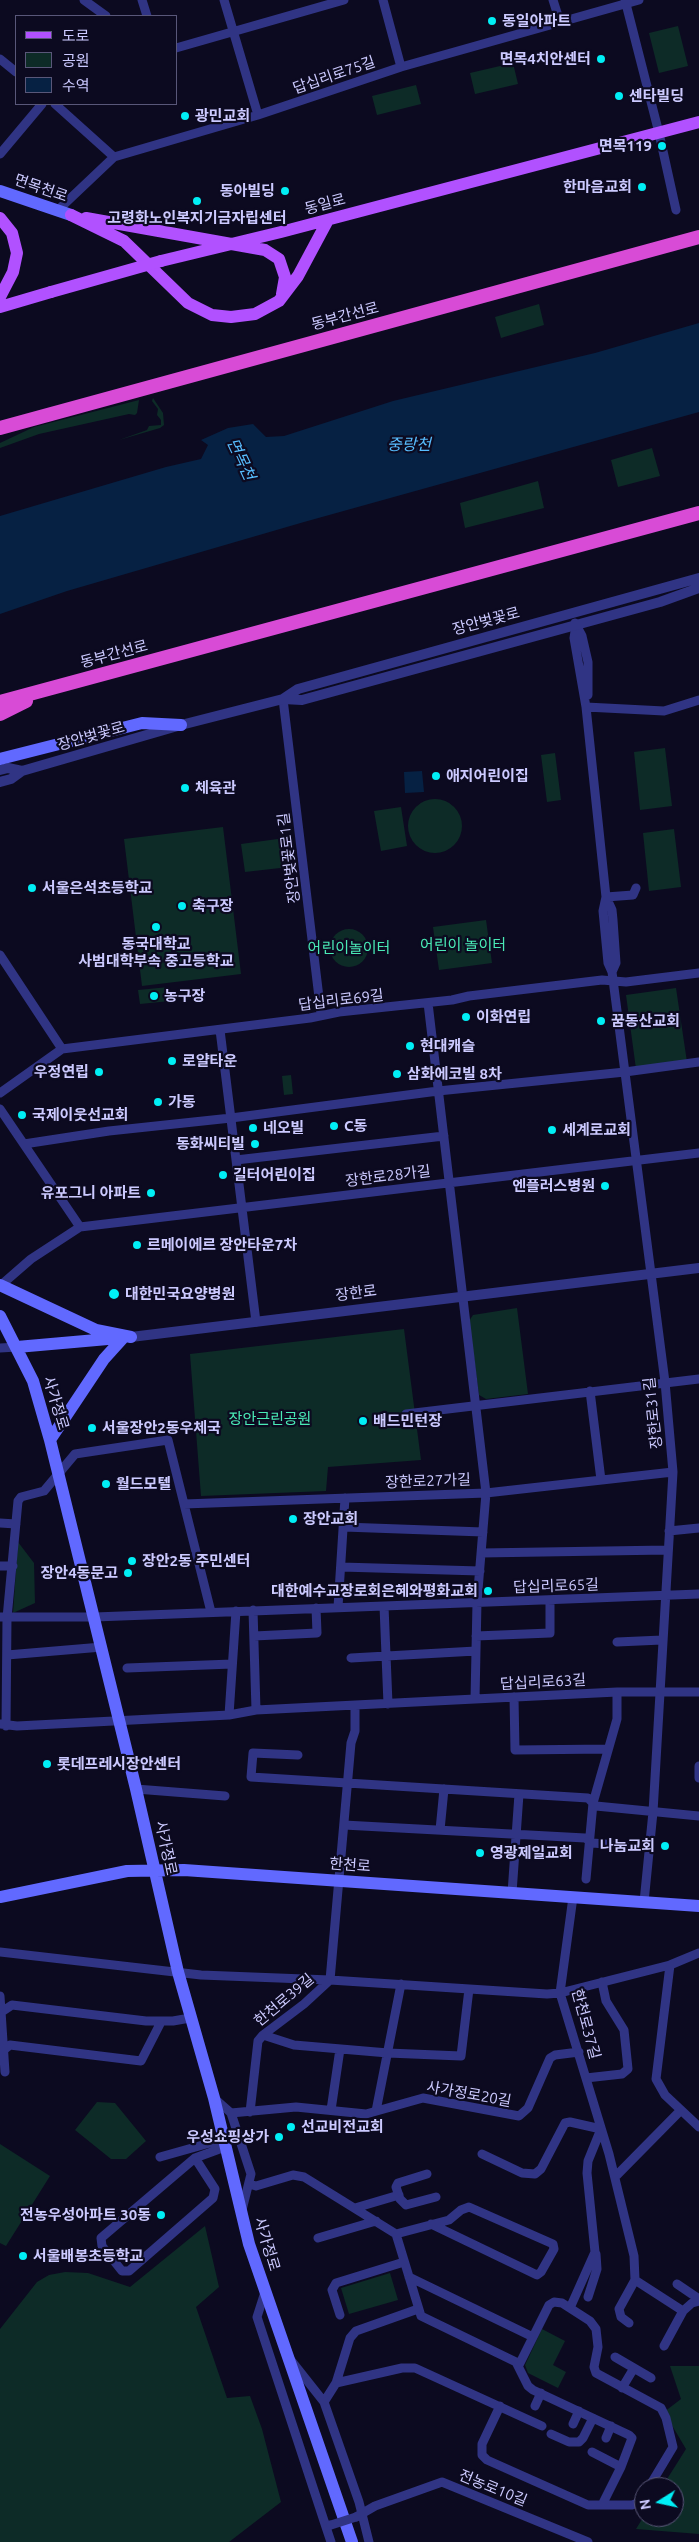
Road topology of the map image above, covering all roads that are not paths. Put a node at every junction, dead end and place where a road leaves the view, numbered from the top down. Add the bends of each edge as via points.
1 (84, 0) edge
2 (142, 0) edge
3 (224, 0) edge
4 (344, 0) edge
5 (383, 0) edge
6 (553, 0) edge
7 (639, 0) edge
8 (626, 2) edge
9 (309, 5) edge
10 (105, 15) edge
11 (146, 15) edge
12 (560, 22) junction
13 (234, 30) junction
14 (178, 47) edge
15 (0, 59) edge
16 (402, 67) junction
17 (15, 71) edge
18 (41, 105) edge
19 (56, 105) edge
20 (258, 115) junction
21 (699, 122) edge
22 (659, 133) junction
23 (0, 154) edge
24 (114, 157) junction
25 (0, 191) edge
26 (676, 210) dead end
27 (57, 211) junction
28 (71, 215) junction
29 (0, 218) edge
30 (328, 220) junction
31 (699, 237) edge
32 (234, 243) junction
33 (0, 297) edge
34 (279, 301) junction
35 (0, 307) edge
36 (0, 428) edge
37 (699, 514) edge
38 (699, 578) edge
39 (699, 588) edge
40 (573, 613) junction
41 (576, 625) junction
42 (54, 687) junction
43 (284, 699) junction
44 (699, 700) edge
45 (0, 702) edge
46 (586, 707) junction
47 (0, 714) edge
48 (181, 726) junction
49 (0, 759) edge
50 (0, 770) edge
51 (22, 771) junction
52 (0, 782) edge
53 (636, 888) dead end
54 (606, 897) junction
55 (0, 956) edge
56 (699, 973) edge
57 (613, 977) junction
58 (428, 1004) junction
59 (321, 1014) junction
60 (220, 1030) junction
61 (62, 1050) junction
62 (699, 1062) edge
63 (625, 1072) junction
64 (438, 1091) junction
65 (0, 1093) edge
66 (0, 1109) edge
67 (231, 1118) junction
68 (444, 1136) junction
69 (24, 1144) junction
70 (699, 1153) edge
71 (236, 1160) junction
72 (636, 1160) junction
73 (449, 1183) junction
74 (242, 1207) junction
75 (80, 1227) junction
76 (699, 1268) edge
77 (650, 1274) junction
78 (0, 1285) edge
79 (463, 1297) junction
80 (0, 1316) edge
81 (256, 1322) junction
82 (127, 1337) junction
83 (17, 1347) junction
84 (0, 1348) edge
85 (699, 1379) edge
86 (664, 1382) junction
87 (590, 1391) junction
88 (477, 1406) junction
89 (406, 1414) dead end
90 (50, 1440) junction
91 (59, 1472) junction
92 (673, 1472) junction
93 (601, 1480) junction
94 (486, 1493) junction
95 (346, 1498) junction
96 (184, 1504) junction
97 (0, 1523) edge
98 (16, 1524) junction
99 (344, 1527) junction
100 (699, 1528) edge
101 (669, 1531) junction
102 (483, 1532) junction
103 (667, 1550) junction
104 (481, 1553) junction
105 (0, 1566) edge
106 (13, 1566) junction
107 (341, 1567) junction
108 (480, 1571) junction
109 (699, 1594) edge
110 (664, 1596) junction
111 (550, 1600) junction
112 (477, 1602) junction
113 (384, 1606) junction
114 (338, 1607) junction
115 (316, 1608) junction
116 (254, 1610) junction
117 (236, 1611) junction
118 (211, 1612) junction
119 (95, 1617) junction
120 (4, 1618) edge
121 (254, 1636) junction
122 (476, 1636) junction
123 (662, 1640) junction
124 (617, 1642) dead end
125 (102, 1648) junction
126 (476, 1651) junction
127 (7, 1654) junction
128 (386, 1656) junction
129 (351, 1658) dead end
130 (232, 1664) junction
131 (127, 1668) dead end
132 (617, 1692) junction
133 (699, 1692) edge
134 (659, 1693) junction
135 (514, 1697) junction
136 (475, 1699) junction
137 (388, 1704) junction
138 (356, 1706) junction
139 (256, 1710) junction
140 (229, 1715) junction
141 (119, 1720) junction
142 (3, 1725) edge
143 (608, 1749) junction
144 (298, 1755) dead end
145 (699, 1766) edge
146 (699, 1778) edge
147 (347, 1784) junction
148 (136, 1789) junction
149 (444, 1790) junction
150 (519, 1794) junction
151 (225, 1796) dead end
152 (593, 1802) junction
153 (653, 1812) junction
154 (699, 1816) edge
155 (344, 1825) junction
156 (440, 1830) junction
157 (516, 1834) junction
158 (589, 1841) junction
159 (650, 1848) junction
160 (154, 1870) junction
161 (586, 1879) dead end
162 (339, 1880) junction
163 (512, 1893) junction
164 (0, 1897) edge
165 (573, 1897) junction
166 (644, 1902) junction
167 (699, 1906) edge
168 (0, 1952) edge
169 (699, 1953) edge
170 (670, 1964) junction
171 (178, 1972) junction
172 (330, 1980) junction
173 (602, 1982) junction
174 (401, 1984) junction
175 (469, 1989) junction
176 (560, 1993) junction
177 (0, 1996) edge
178 (1, 2013) edge
179 (190, 2018) junction
180 (161, 2022) junction
181 (263, 2035) junction
182 (340, 2049) junction
183 (2, 2052) edge
184 (578, 2052) junction
185 (388, 2053) junction
186 (5, 2072) dead end
187 (586, 2078) junction
188 (214, 2098) junction
189 (332, 2110) junction
190 (681, 2110) junction
191 (376, 2111) junction
192 (250, 2112) junction
193 (231, 2113) junction
194 (699, 2127) edge
195 (601, 2130) junction
196 (225, 2143) junction
197 (482, 2154) dead end
198 (160, 2157) dead end
199 (195, 2158) junction
200 (426, 2174) dead end
201 (614, 2177) junction
202 (248, 2184) junction
203 (399, 2195) junction
204 (436, 2196) dead end
205 (355, 2208) junction
206 (241, 2213) junction
207 (376, 2221) junction
208 (431, 2224) junction
209 (396, 2234) junction
210 (318, 2238) dead end
211 (595, 2252) junction
212 (404, 2262) junction
213 (408, 2277) junction
214 (634, 2280) junction
215 (677, 2284) dead end
216 (264, 2292) junction
217 (588, 2297) dead end
218 (699, 2300) edge
219 (570, 2308) junction
220 (418, 2309) junction
221 (683, 2312) junction
222 (340, 2315) dead end
223 (629, 2324) dead end
224 (533, 2337) junction
225 (664, 2346) dead end
226 (287, 2355) junction
227 (615, 2357) dead end
228 (519, 2365) junction
229 (634, 2368) junction
230 (651, 2378) dead end
231 (336, 2383) junction
232 (622, 2388) junction
233 (541, 2394) junction
234 (324, 2402) junction
235 (500, 2406) junction
236 (535, 2406) dead end
237 (579, 2411) junction
238 (592, 2418) junction
239 (574, 2424) dead end
240 (542, 2426) dead end
241 (611, 2426) junction
242 (551, 2434) dead end
243 (606, 2438) dead end
244 (592, 2452) dead end
245 (621, 2467) junction
246 (655, 2477) edge
247 (602, 2505) junction
248 (634, 2505) edge
249 (359, 2516) junction
250 (328, 2526) junction
251 (331, 2542) edge
252 (352, 2542) edge
253 (370, 2542) edge
254 (588, 2542) edge

1 - 10 street
2 - 11 street
3 - 13 street
4 - 9 street
5 - 16 street
6 - 12 street
7 - 8 street, 답십리로75길
8 - 12 street, 답십리로75길
8 - 22 street
9 - 13 street
12 - 16 street, 답십리로75길
13 - 14 street
13 - 20 street
15 - 17 street
16 - 20 street, 답십리로75길
18 - 23 street
19 - 24 street
20 - 24 street, 답십리로75길
21 - 22 main road, 동일로
22 - 26 street
22 - 30 main road, 동일로
24 - 27 street, 답십리로75길
25 - 27 main road, 면목천로
27 - 28 main road, 면목천로
28 - 32 main road
28 - 34 main road via 124,241 188,303 212,315 255,314
29 - 33 main road via 12,233 17,253 13,272
30 - 32 main road, 동일로
30 - 34 main road via 298,276
31 - 36 highway, 동부간선로
32 - 34 main road via 265,250 279,259 285,277
32 - 35 main road, 동일로, bridge
37 - 42 highway, 동부간선로
38 - 40 street, 장안벚꽃로
39 - 41 street, 장안벚꽃로
40 - 41 street
40 - 43 street, 장안벚꽃로 via 298,688
41 - 43 street, 장안벚꽃로 via 302,700
41 - 46 street via 574,638
41 - 46 street via 582,636 590,675
42 - 45 highway, 동부간선로
42 - 47 highway
43 - 48 street, 장안벚꽃로
43 - 59 street, 장안벚꽃로1길
44 - 46 street via 664,711
46 - 54 street, 장한로31길
48 - 49 main road via 142,723
48 - 51 street, 장안벚꽃로
50 - 51 street, 장안벚꽃로
51 - 52 street, 장안벚꽃로
53 - 54 street via 633,895
54 - 57 street, 장한로31길 via 613,920 616,963
55 - 61 street
56 - 57 street, 답십리로69길 via 626,982
57 - 58 street, 답십리로69길
57 - 63 street, 장한로31길
58 - 59 street, 답십리로69길
58 - 64 street
59 - 60 street, 답십리로69길
60 - 61 street, 답십리로69길
60 - 67 street
61 - 65 street, 답십리로69길
62 - 63 street
63 - 64 street
63 - 72 street, 장한로31길
64 - 67 street
64 - 68 street
66 - 69 street
67 - 69 street
67 - 71 street
68 - 71 street
68 - 73 street
69 - 75 street
70 - 72 street, 장한로28가길
71 - 74 street
72 - 73 street, 장한로28가길
72 - 77 street, 장한로31길
73 - 74 street, 장한로28가길
73 - 79 street
74 - 75 street, 장한로28가길
74 - 81 street
75 - 78 street, 장한로28가길
76 - 77 street, 장한로
77 - 79 street, 장한로
77 - 86 street, 장한로31길
78 - 82 main road via 96,1330
79 - 81 street, 장한로
79 - 88 street
80 - 83 main road, 사가정로
81 - 82 street, 장한로
82 - 83 main road, 장한로
82 - 90 main road via 104,1359
83 - 84 street
83 - 90 main road, 사가정로 via 33,1381
85 - 86 street
86 - 87 street
86 - 92 street, 장한로31길
87 - 88 street
87 - 93 street
88 - 89 street
88 - 94 street
90 - 91 main road, 사가정로
91 - 96 street via 75,1454 168,1440
91 - 98 street via 44,1491 21,1497
91 - 119 main road, 사가정로
92 - 93 street, 장한로27가길
92 - 101 street, 장한로31길
93 - 94 street, 장한로27가길
94 - 95 street, 장한로27가길
94 - 102 street
95 - 96 street, 장한로27가길
95 - 99 street
96 - 118 street
97 - 98 street
98 - 106 street
99 - 102 street
99 - 107 street
100 - 101 street
101 - 103 street, 장한로31길
102 - 104 street
103 - 104 street
103 - 110 street, 장한로31길
104 - 108 street
105 - 106 street
106 - 120 street
107 - 108 street
107 - 114 street
108 - 112 street
109 - 110 street, 답십리로65길
110 - 111 street, 답십리로65길
110 - 123 street, 장한로31길
111 - 112 street, 답십리로65길
111 - 122 street via 550,1633
112 - 113 street, 답십리로65길
112 - 122 street
113 - 114 street, 답십리로65길
113 - 128 street
114 - 115 street, 답십리로65길
115 - 116 street, 답십리로65길
115 - 121 street via 317,1633
116 - 117 street, 답십리로65길
116 - 121 street
117 - 118 street, 답십리로65길
117 - 130 street
118 - 119 street, 답십리로65길
119 - 120 street, 답십리로65길
119 - 125 main road, 사가정로
120 - 127 street
121 - 139 street
122 - 126 street
123 - 124 street
123 - 134 street, 장한로31길
125 - 127 street
125 - 141 main road, 사가정로
126 - 128 street
126 - 136 street
127 - 142 street
128 - 129 street
128 - 137 street
130 - 131 street
130 - 140 street
132 - 134 street, 답십리로63길
132 - 135 street, 답십리로63길
132 - 143 street via 617,1719
133 - 134 street, 답십리로63길
134 - 153 street, 장한로31길
135 - 136 street, 답십리로63길
135 - 143 street via 515,1750
136 - 137 street, 답십리로63길
137 - 138 street, 답십리로63길
138 - 139 street, 답십리로63길
138 - 147 street, 한천로39길
139 - 140 street, 답십리로63길
140 - 141 street, 답십리로63길
141 - 142 street, 답십리로63길
141 - 148 main road, 사가정로
143 - 152 street
144 - 147 street via 253,1753 251,1777
145 - 146 street
147 - 149 street
147 - 155 street, 한천로39길
148 - 151 street
148 - 160 main road, 사가정로
149 - 150 street
149 - 156 street
150 - 152 street via 588,1798
150 - 157 street
152 - 153 street via 596,1806
152 - 158 street
153 - 154 street
153 - 159 street, 장한로31길
155 - 156 street
155 - 162 street, 한천로39길
156 - 157 street
157 - 158 street via 585,1838
157 - 163 street
158 - 159 street
158 - 161 street
159 - 166 street, 장한로31길
160 - 162 main road, 한천로
160 - 164 main road, 한천로 via 127,1871
160 - 171 main road, 사가정로
162 - 163 main road, 한천로
162 - 172 street, 한천로39길
163 - 165 main road, 한천로
165 - 166 main road, 한천로
165 - 176 street, 한천로37길
166 - 167 main road, 한천로
168 - 171 street
169 - 170 street
170 - 173 street
170 - 190 street via 656,2066 657,2082
171 - 172 street
171 - 179 main road, 사가정로
172 - 174 street
172 - 181 street, 한천로39길
173 - 176 street
173 - 187 street via 606,2001 624,2030 626,2072
174 - 175 street
174 - 185 street
175 - 176 street
175 - 185 street via 461,2056
176 - 184 street, 한천로37길
177 - 178 street
178 - 180 street via 12,2005
178 - 183 street
179 - 180 street
179 - 188 main road, 사가정로
180 - 183 street via 141,2062 10,2045
181 - 182 street via 294,2045
181 - 192 street, 한천로39길 via 258,2041
182 - 185 street
182 - 189 street
183 - 186 street
184 - 187 street, 한천로37길
184 - 191 street, 사가정로20길 via 550,2058 528,2108 519,2116 423,2098
185 - 191 street
187 - 195 street, 한천로37길
188 - 193 street
188 - 196 main road, 사가정로
189 - 191 street, 사가정로20길 via 361,2114
189 - 192 street, 사가정로20길 via 296,2107
190 - 194 street
190 - 201 street
192 - 193 street, 사가정로20길
193 - 202 street via 251,2174
195 - 197 street via 565,2123 535,2174 522,2173
195 - 201 street, 한천로37길
195 - 211 street via 588,2161 587,2173
196 - 198 street
196 - 199 street
196 - 206 main road, 사가정로
199 - 199 street via 101,2238 102,2246 125,2272 214,2198 215,2190
200 - 203 street via 398,2183
201 - 214 street, 한천로37길 via 634,2256
202 - 205 street via 256,2186 298,2175
202 - 206 street
203 - 204 street via 401,2203 406,2205
203 - 205 street
205 - 207 street
206 - 216 main road, 사가정로
207 - 209 street
207 - 210 street
208 - 208 street via 449,2220 469,2207 551,2243 554,2249 542,2272 537,2275
208 - 209 street
209 - 212 street
211 - 217 street via 597,2269
211 - 219 street
212 - 213 street
212 - 222 street via 336,2283 332,2290
213 - 220 street
213 - 224 street
214 - 221 street
214 - 223 street via 619,2309 621,2317
215 - 218 street
216 - 226 main road, 사가정로
216 - 250 street via 257,2317
218 - 221 street
219 - 224 street via 558,2301 551,2303
219 - 232 street via 596,2329 596,2373
220 - 228 street via 426,2320
220 - 231 street via 356,2331 350,2338
221 - 225 street
224 - 228 street
226 - 234 street, 사가정로 via 310,2380
226 - 252 main road, 사가정로
227 - 229 street
228 - 233 street via 528,2386
229 - 230 street
229 - 232 street
231 - 234 street
231 - 235 street via 414,2368
232 - 246 street via 656,2404 666,2418 673,2447
233 - 236 street
233 - 237 street
234 - 249 street, 사가정로
235 - 240 street
235 - 247 street via 482,2444 484,2458 584,2504
237 - 238 street
237 - 239 street
238 - 241 street
238 - 242 street via 579,2442 569,2442
241 - 243 street
241 - 245 street via 632,2438
244 - 245 street
245 - 247 street
247 - 248 street
249 - 250 street, 전농로10길, bridge
249 - 253 street, 사가정로
249 - 254 street, 전농로10길 via 375,2506 442,2482
250 - 251 street

